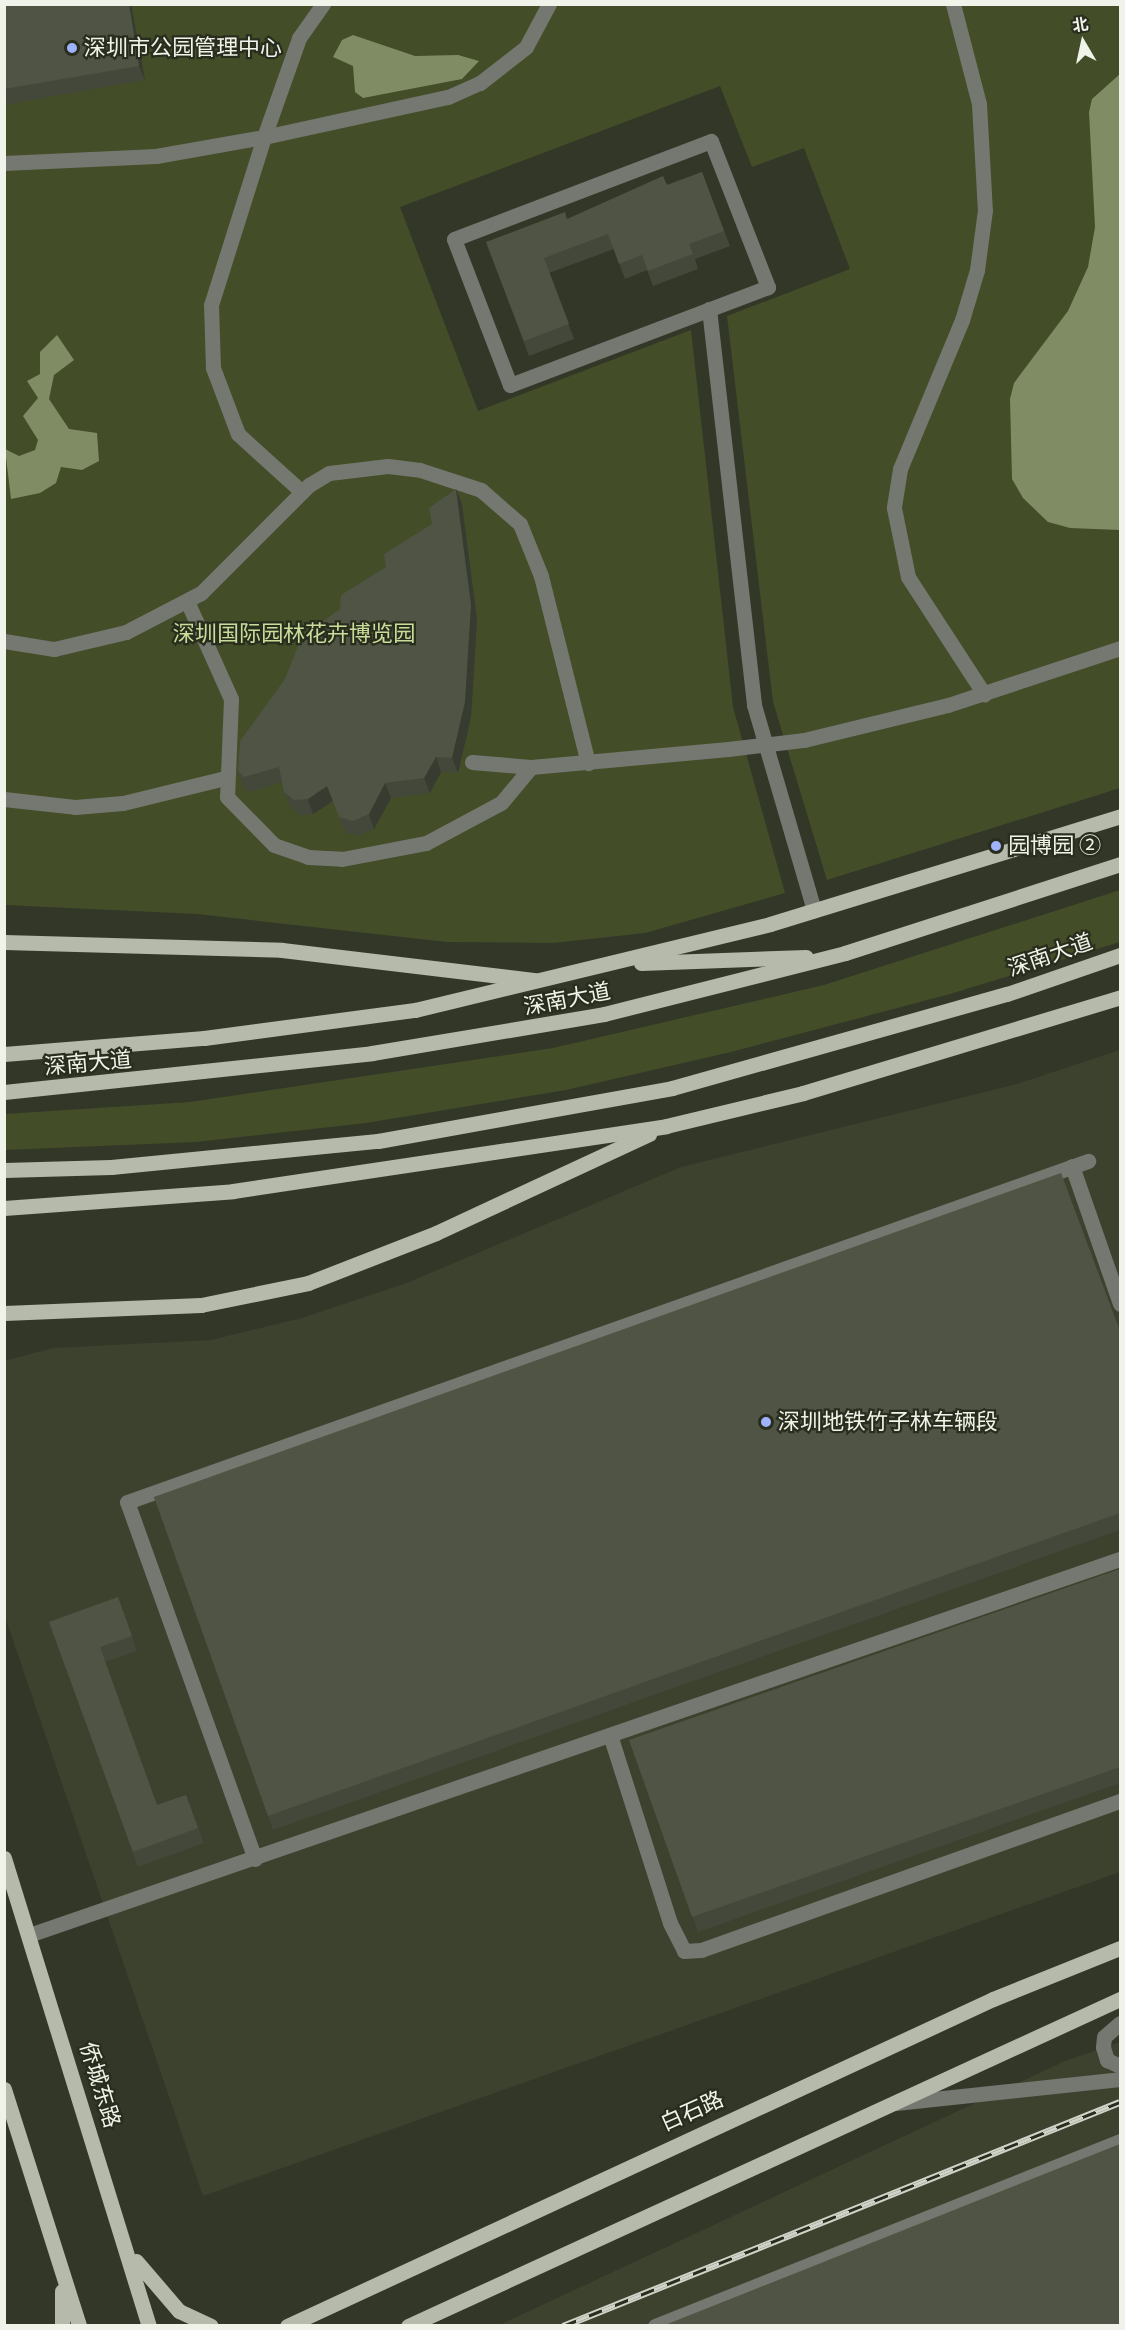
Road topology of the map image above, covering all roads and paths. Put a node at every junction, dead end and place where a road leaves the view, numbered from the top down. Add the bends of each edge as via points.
1 (323, 4) edge
2 (549, 4) edge
3 (953, 4) edge
4 (264, 137) junction
5 (5, 162) edge
6 (709, 309) junction
7 (302, 492) junction
8 (187, 602) junction
9 (4, 641) edge
10 (1120, 648) edge
11 (984, 694) junction
12 (472, 762) dead end
13 (588, 763) junction
14 (531, 767) junction
15 (225, 778) junction
16 (4, 798) edge
17 (1120, 816) edge
18 (1120, 854) edge
19 (1120, 864) edge
20 (1070, 882) junction
21 (814, 910) junction
22 (4, 942) edge
23 (845, 953) junction
24 (1120, 955) edge
25 (612, 964) junction
26 (546, 981) junction
27 (1120, 997) edge
28 (4, 1054) edge
29 (4, 1092) edge
30 (666, 1126) junction
31 (1088, 1161) dead end
32 (1072, 1166) junction
33 (4, 1170) edge
34 (4, 1208) edge
35 (1120, 1304) edge
36 (52, 1312) junction
37 (4, 1313) edge
38 (4, 1322) edge
39 (1120, 1559) edge
40 (610, 1738) junction
41 (1120, 1801) edge
42 (4, 1858) edge
43 (255, 1859) junction
44 (29, 1935) junction
45 (1120, 1948) edge
46 (1120, 1999) edge
47 (1120, 2023) edge
48 (1120, 2066) edge
49 (1120, 2079) edge
50 (4, 2089) edge
51 (890, 2103) junction
52 (1120, 2141) edge
53 (125, 2241) junction
54 (60, 2264) junction
55 (413, 2324) edge
56 (62, 2325) edge
57 (79, 2325) edge
58 (149, 2325) edge
59 (211, 2325) edge
60 (285, 2325) edge
61 (655, 2325) edge

1 - 4 street via 299,38
2 - 4 street via 526,47 480,83 448,97
3 - 11 street via 979,104 985,210 977,270 962,320 900,469 894,508 908,577
4 - 5 street via 145,158
4 - 7 street via 211,305 213,368 238,434
6 - 6 street via 510,385 454,239 711,141 768,287
6 - 21 street via 754,705
7 - 8 street via 235,564
7 - 13 street via 329,473 388,466 449,477 504,505 520,524 542,576
8 - 9 street via 91,643 54,649
8 - 15 street via 231,699
10 - 11 street
11 - 13 street, bridge via 804,740
12 - 14 street
13 - 14 street
14 - 15 street via 501,803 457,827 383,855 342,859 308,857 274,845 238,814 227,797
15 - 16 street via 123,802 75,807
17 - 21 main road
18 - 20 main road
19 - 20 main road, 深南大道
20 - 23 main road, 深南大道
21 - 25 main road
22 - 26 main road via 282,950
23 - 25 main road
23 - 29 main road, 深南大道 via 697,993 514,1032 212,1074
24 - 33 main road, 深南大道 via 1007,994 672,1088 378,1141 111,1167
25 - 26 main road
26 - 28 main road via 326,1022
27 - 30 main road via 803,1093
30 - 34 main road via 233,1191
30 - 36 main road via 436,1233 308,1283 201,1305
31 - 32 street
32 - 35 street
32 - 43 street via 127,1502
36 - 37 main road
36 - 38 main road
39 - 40 street
40 - 41 street via 670,1923 684,1951 701,1950
40 - 43 street
42 - 44 main road, 侨城东路
43 - 44 street
44 - 53 main road, 侨城东路
45 - 60 main road, 白石路 via 982,2004
46 - 51 main road
47 - 48 street via 1104,2037 1103,2047 1107,2060
49 - 51 street
50 - 54 main road
51 - 55 main road
52 - 61 street
53 - 58 main road, 侨城东路
53 - 59 main road via 162,2296
54 - 56 main road
54 - 57 main road

